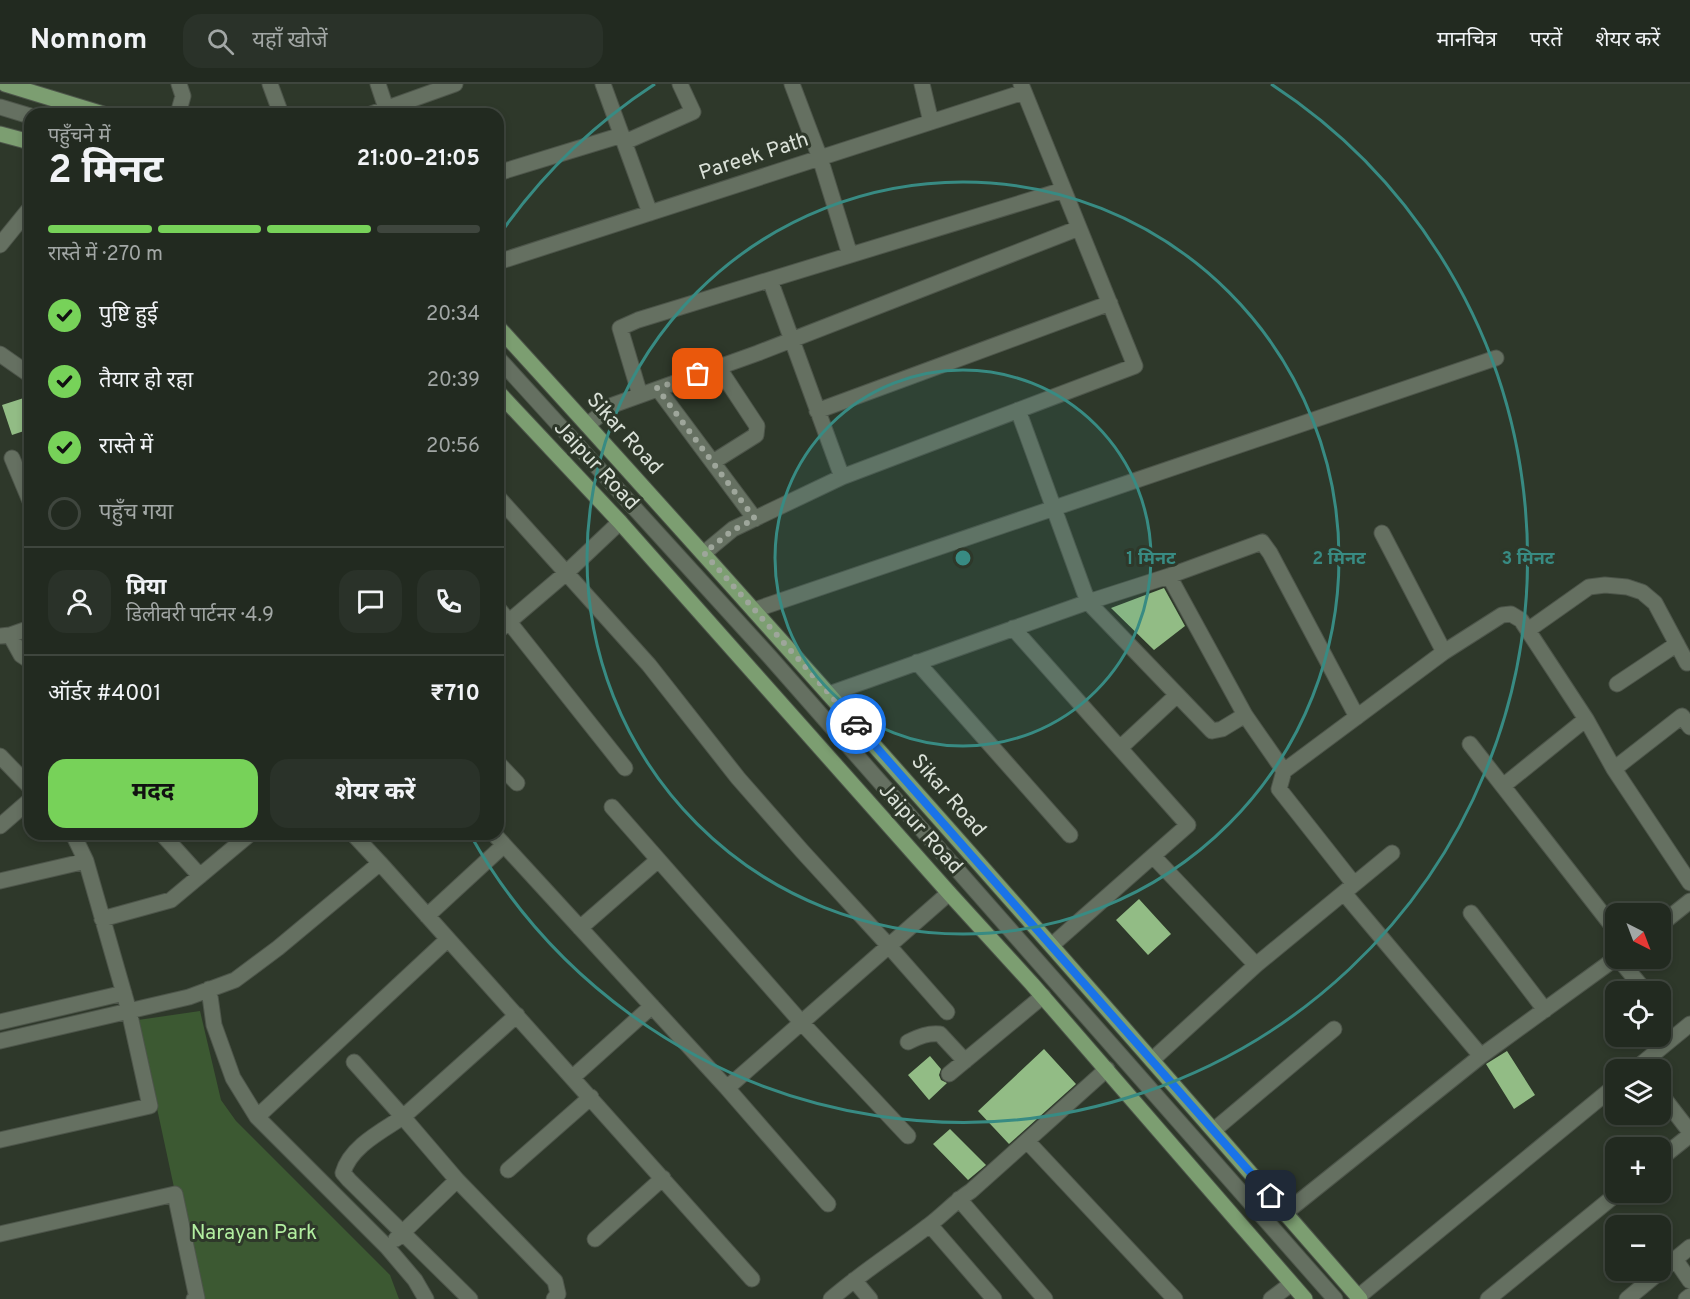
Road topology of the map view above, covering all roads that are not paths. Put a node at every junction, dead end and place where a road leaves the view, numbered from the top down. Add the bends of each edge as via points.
1 (5, 84) edge
2 (179, 84) edge
3 (270, 84) edge
4 (378, 84) edge
5 (455, 84) edge
6 (603, 84) edge
7 (680, 84) edge
8 (792, 84) edge
9 (922, 84) edge
10 (1022, 88) edge
11 (0, 107) edge
12 (83, 108) edge
13 (180, 108) edge
14 (279, 108) edge
15 (385, 108) edge
16 (394, 108) edge
17 (24, 114) edge
18 (931, 122) junction
19 (0, 134) edge
20 (623, 139) junction
21 (24, 140) edge
22 (820, 158) junction
23 (504, 171) edge
24 (1063, 190) junction
25 (650, 213) junction
26 (24, 215) edge
27 (1079, 228) junction
28 (0, 245) edge
29 (850, 255) junction
30 (504, 260) edge
31 (770, 280) junction
32 (1110, 303) junction
33 (504, 334) edge
34 (790, 340) junction
35 (0, 354) edge
36 (1496, 358) dead end
37 (504, 365) edge
38 (718, 367) junction
39 (24, 371) edge
40 (657, 388) junction
41 (640, 395) junction
42 (504, 398) edge
43 (1018, 410) junction
44 (817, 411) junction
45 (587, 425) junction
46 (12, 458) dead end
47 (713, 462) junction
48 (842, 477) junction
49 (24, 487) edge
50 (504, 504) edge
51 (1053, 508) junction
52 (755, 519) junction
53 (620, 522) junction
54 (1382, 533) dead end
55 (704, 553) junction
56 (566, 573) junction
57 (1169, 576) junction
58 (1088, 602) junction
59 (754, 610) junction
60 (504, 627) edge
61 (1013, 628) junction
62 (24, 630) edge
63 (1528, 630) junction
64 (5, 635) edge
65 (1677, 644) junction
66 (1444, 652) junction
67 (24, 657) edge
68 (917, 662) junction
69 (1687, 663) dead end
70 (1617, 684) dead end
71 (829, 694) junction
72 (1177, 695) junction
73 (1245, 715) junction
74 (1357, 717) junction
75 (1586, 719) junction
76 (1690, 727) edge
77 (1470, 744) dead end
78 (1119, 748) junction
79 (0, 756) edge
80 (625, 768) dead end
81 (504, 769) edge
82 (1614, 769) junction
83 (1284, 771) junction
84 (24, 781) edge
85 (517, 783) dead end
86 (1503, 786) junction
87 (24, 805) edge
88 (612, 807) dead end
89 (0, 826) edge
90 (1070, 835) dead end
91 (76, 840) edge
92 (167, 840) edge
93 (242, 840) edge
94 (359, 840) edge
95 (499, 840) edge
96 (1392, 853) dead end
97 (1153, 856) junction
98 (658, 860) junction
99 (86, 861) junction
100 (380, 863) junction
101 (200, 876) junction
102 (0, 880) edge
103 (1690, 883) edge
104 (1349, 888) junction
105 (949, 893) junction
106 (1690, 901) edge
107 (1472, 914) dead end
108 (427, 916) junction
109 (1605, 916) edge
110 (1671, 916) edge
111 (102, 919) junction
112 (580, 928) junction
113 (448, 939) junction
114 (888, 945) junction
115 (1052, 945) junction
116 (1256, 965) junction
117 (1605, 967) edge
118 (1626, 969) edge
119 (1637, 981) edge
120 (209, 989) junction
121 (124, 993) junction
122 (1043, 996) junction
123 (652, 1006) junction
124 (1545, 1010) junction
125 (129, 1011) junction
126 (946, 1012) dead end
127 (517, 1015) junction
128 (0, 1022) edge
129 (801, 1022) junction
130 (1690, 1024) edge
131 (1334, 1029) dead end
132 (0, 1041) edge
133 (908, 1042) dead end
134 (1481, 1056) junction
135 (1649, 1059) edge
136 (1152, 1060) junction
137 (965, 1061) junction
138 (354, 1062) dead end
139 (1107, 1069) junction
140 (949, 1074) dead end
141 (573, 1077) junction
142 (727, 1088) junction
143 (1605, 1094) edge
144 (591, 1097) junction
145 (1671, 1108) edge
146 (256, 1117) junction
147 (403, 1117) junction
148 (1214, 1130) junction
149 (1690, 1134) edge
150 (908, 1136) dead end
151 (0, 1140) edge
152 (1027, 1141) junction
153 (1671, 1150) edge
154 (508, 1170) dead end
155 (663, 1178) junction
156 (457, 1180) junction
157 (959, 1199) junction
158 (1606, 1203) edge
159 (828, 1204) dead end
160 (1285, 1212) junction
161 (930, 1225) junction
162 (402, 1233) junction
163 (0, 1234) edge
164 (595, 1239) dead end
165 (387, 1247) junction
166 (1690, 1247) edge
167 (1675, 1259) junction
168 (752, 1279) dead end
169 (854, 1280) junction
170 (1690, 1281) edge
171 (1292, 1284) junction
172 (1690, 1296) edge
173 (1359, 1298) edge
174 (194, 1299) edge
175 (426, 1299) edge
176 (470, 1299) edge
177 (554, 1299) edge
178 (831, 1299) edge
179 (870, 1299) edge
180 (994, 1299) edge
181 (1044, 1299) edge
182 (1175, 1299) edge
183 (1271, 1299) edge
184 (1305, 1299) edge
185 (1335, 1299) edge
186 (1488, 1299) edge
187 (1627, 1299) edge
188 (1686, 1299) edge

1 - 12 main road
2 - 13 street via 183,96
3 - 14 street
4 - 15 street
5 - 16 street
6 - 20 street
7 - 20 street via 693,112
8 - 22 street
9 - 18 street
10 - 18 street, Pareek Path
10 - 24 street
11 - 17 street
18 - 22 street, Pareek Path
19 - 21 main road
20 - 23 street
20 - 25 street
22 - 25 street, Pareek Path
22 - 29 street
24 - 27 street
24 - 29 street
25 - 30 street, Pareek Path
26 - 28 street
27 - 32 street
27 - 34 street
29 - 31 street
31 - 34 street
31 - 41 street via 620,328
32 - 43 street via 1135,366
32 - 44 street
33 - 45 main road, Sikar Road
34 - 38 street
34 - 44 street
35 - 39 street
36 - 51 street
37 - 185 street via 770,657
38 - 40 street
38 - 47 street via 757,426 756,435
40 - 41 street
40 - 47 street
41 - 45 street via 613,405
42 - 53 main road, Jaipur Road
43 - 48 street
43 - 51 street
44 - 48 street
45 - 55 main road, Sikar Road
46 - 49 street
47 - 52 street
48 - 52 street
50 - 56 street
51 - 58 street
51 - 59 street
52 - 55 street via 733,530
53 - 56 street
53 - 105 main road, Jaipur Road
54 - 66 street
55 - 59 main road, Sikar Road
56 - 60 street
56 - 114 street via 649,665 752,794
57 - 58 street
57 - 73 street
57 - 74 street via 1262,542
58 - 61 street
58 - 72 street
59 - 71 main road, Sikar Road
60 - 80 street
61 - 68 street
61 - 78 street
62 - 64 street
63 - 65 street via 1589,587 1627,587 1642,592 1655,603
63 - 66 street via 1515,616 1502,615
63 - 75 street
64 - 67 street
65 - 69 street
65 - 70 street
66 - 74 street
68 - 71 street
68 - 90 street
71 - 115 main road, Sikar Road
72 - 73 street via 1212,731
72 - 78 street
73 - 83 street
74 - 83 street
75 - 82 street
75 - 86 street
76 - 82 street via 1682,716
77 - 86 street
78 - 97 street via 1188,825
79 - 84 street
81 - 85 street
82 - 103 street
83 - 104 street via 1279,789
86 - 109 street
87 - 89 street
88 - 98 street
91 - 99 street
92 - 101 street
93 - 101 street
94 - 100 street
95 - 108 street
95 - 112 street
96 - 104 street
97 - 115 street
97 - 116 street
98 - 112 street
98 - 129 street
99 - 102 street
99 - 111 street
100 - 108 street
100 - 120 street via 235,980
101 - 111 street via 171,900
104 - 116 street
104 - 134 street
105 - 114 street
105 - 122 main road, Jaipur Road
106 - 110 street
107 - 124 street
108 - 113 street
111 - 121 street
112 - 123 street
113 - 127 street
113 - 146 street
114 - 126 street
114 - 129 street
115 - 136 main road, Sikar Road
116 - 136 street
117 - 124 street
118 - 119 street
120 - 125 street
120 - 146 street via 213,1025 233,1078
121 - 125 street
121 - 128 street
122 - 137 street
122 - 139 main road, Jaipur Road
123 - 141 street
123 - 142 street
124 - 134 street
125 - 132 street
125 - 151 street via 150,1106
127 - 141 street
127 - 147 street
129 - 142 street
129 - 150 street
130 - 135 street
131 - 148 street
133 - 137 street via 940,1034
134 - 160 street
136 - 148 main road, Sikar Road
137 - 140 street
138 - 147 street
139 - 152 street
139 - 171 main road, Jaipur Road
141 - 144 street
142 - 159 street
143 - 173 street
144 - 154 street
144 - 155 street
145 - 149 street
146 - 165 street
147 - 156 street
147 - 162 street via 356,1150 344,1173
148 - 160 main road, Sikar Road
149 - 153 street
152 - 157 street
152 - 182 street
155 - 164 street
155 - 168 street
156 - 162 street
156 - 177 street via 555,1281 558,1294
157 - 161 street
157 - 181 street
158 - 186 street
160 - 173 main road, Sikar Road
161 - 169 street
161 - 180 street
162 - 165 street
162 - 176 street
163 - 174 street via 175,1194 197,1298
165 - 175 street
166 - 167 street
167 - 170 street
167 - 187 street
169 - 178 street
169 - 179 street
171 - 183 street
171 - 184 main road, Jaipur Road
172 - 188 street

